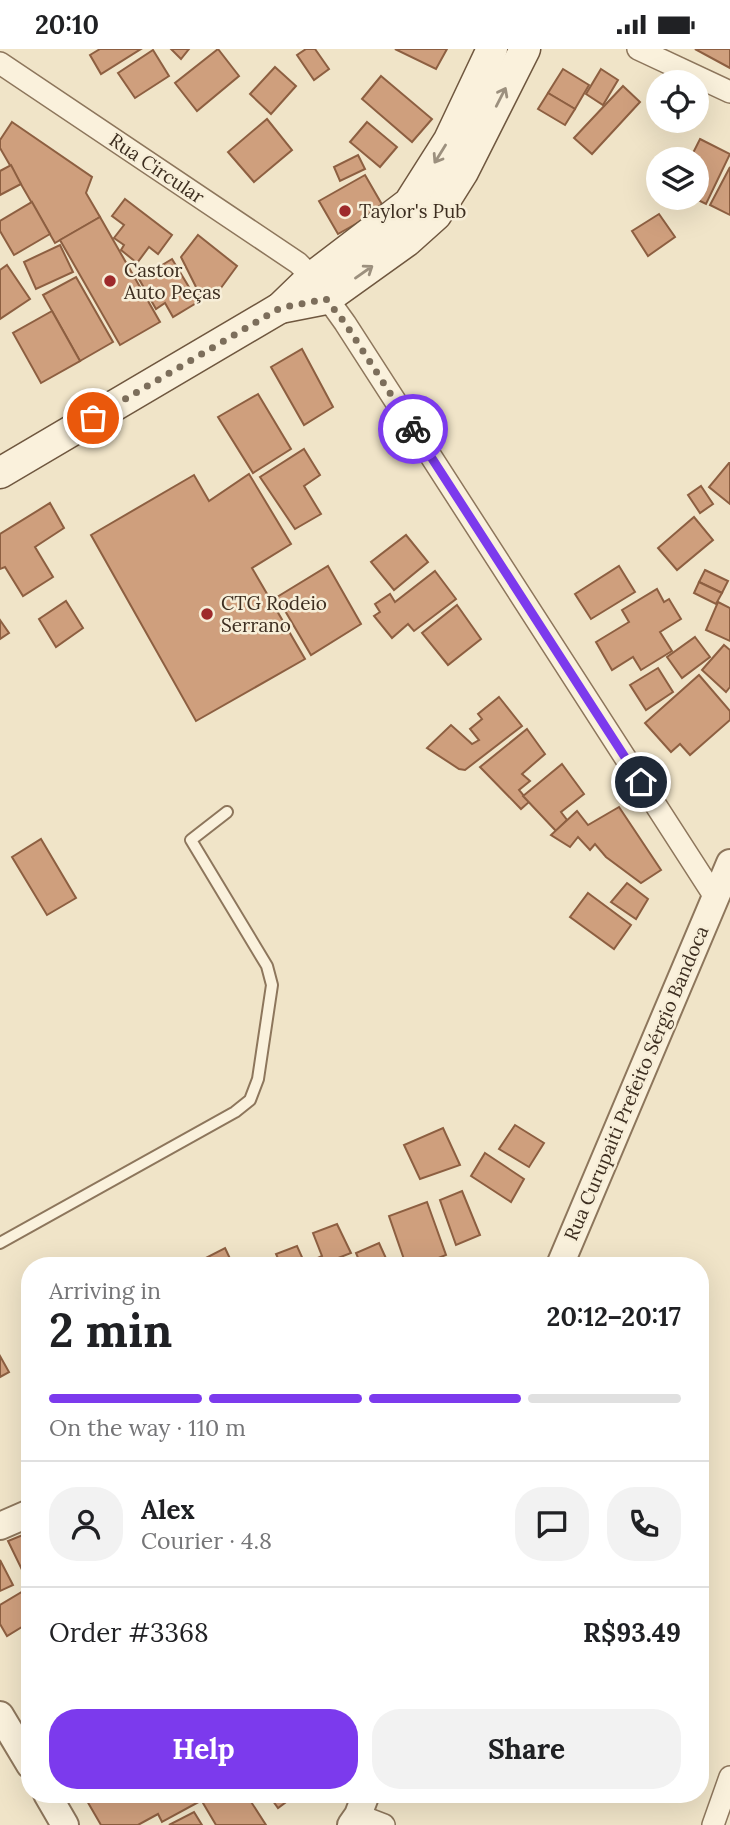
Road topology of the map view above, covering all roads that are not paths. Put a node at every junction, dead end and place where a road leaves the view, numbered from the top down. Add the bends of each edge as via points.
1 (492, 49) edge
2 (525, 49) edge
3 (638, 49) edge
4 (0, 63) edge
5 (730, 92) edge
6 (319, 288) junction
7 (0, 473) edge
8 (227, 812) dead end
9 (730, 863) edge
10 (715, 897) junction
11 (0, 1243) edge
12 (563, 1257) edge
13 (21, 1517) edge
14 (0, 1526) edge
15 (0, 1715) edge
16 (21, 1750) edge
17 (730, 1777) edge
18 (52, 1803) edge
19 (358, 1811) edge
20 (65, 1825) edge
21 (384, 1825) edge
22 (713, 1825) edge

1 -> 6 main road via 449,140 409,203
6 -> 2 main road via 407,241 436,215
3 - 5 street
4 - 6 street, Rua Circular via 298,263
6 - 7 main road
6 - 10 street, Rua Circular
8 - 11 lane via 191,839 267,966 272,985 250,1100
9 - 10 street, Rua Curupaiti Prefeito Sérgio Bandoca
10 - 12 street, Rua Curupaiti Prefeito Sérgio Bandoca
13 - 14 street
15 - 16 street
17 - 22 street
18 - 20 street
19 - 21 street

